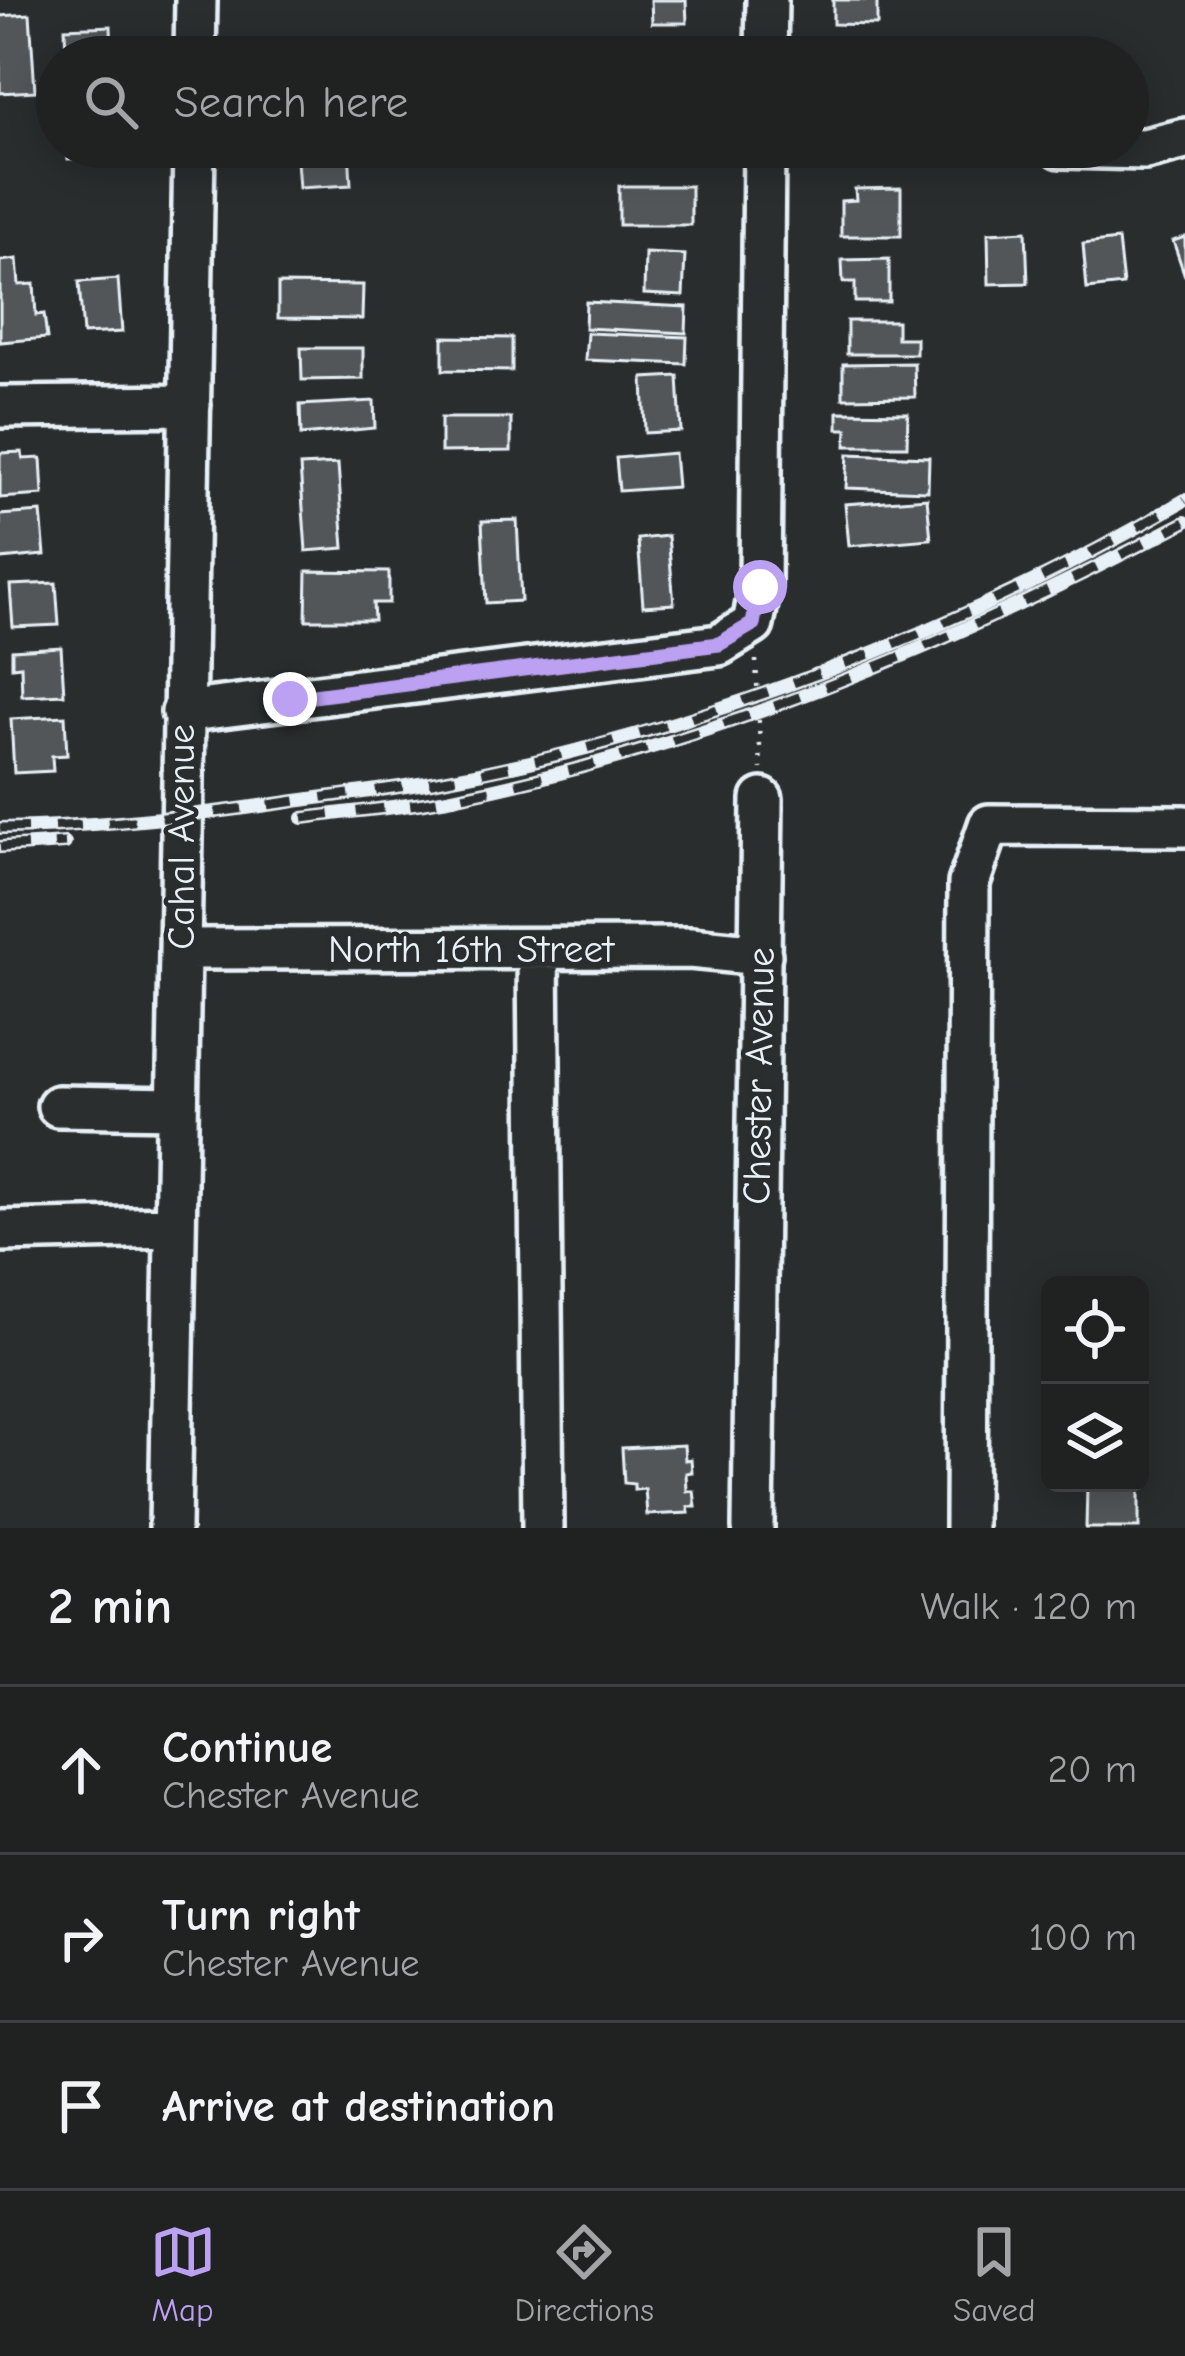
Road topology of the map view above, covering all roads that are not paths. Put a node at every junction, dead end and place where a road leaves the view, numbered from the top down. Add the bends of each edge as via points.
1 (196, 0) edge
2 (767, 0) edge
3 (195, 36) edge
4 (766, 36) edge
5 (1185, 139) edge
6 (1149, 148) edge
7 (194, 168) edge
8 (764, 168) edge
9 (190, 405) junction
10 (0, 407) edge
11 (182, 712) junction
12 (762, 799) road end
13 (1185, 826) edge
14 (181, 949) junction
15 (538, 950) junction
16 (761, 956) junction
17 (58, 1106) dead end
18 (177, 1108) junction
19 (173, 1227) junction
20 (0, 1231) edge
21 (170, 1528) edge
22 (543, 1528) edge
23 (753, 1528) edge
24 (966, 1528) edge

1 - 3 street
2 - 4 street
5 - 6 street
7 - 9 street, Cahal Avenue
8 - 11 street via 760,587 753,624 719,644
9 - 10 street
9 - 11 street, Cahal Avenue
11 - 14 street, Cahal Avenue
12 - 16 street, Chester Avenue
13 - 24 street via 989,825 969,883
14 - 15 street, North 16th Street
14 - 18 street, Cahal Avenue
15 - 16 street, North 16th Street via 690,948
15 - 22 street
16 - 23 street, Chester Avenue
17 - 18 street
18 - 19 street, Cahal Avenue
19 - 20 street
19 - 21 street, Cahal Avenue

